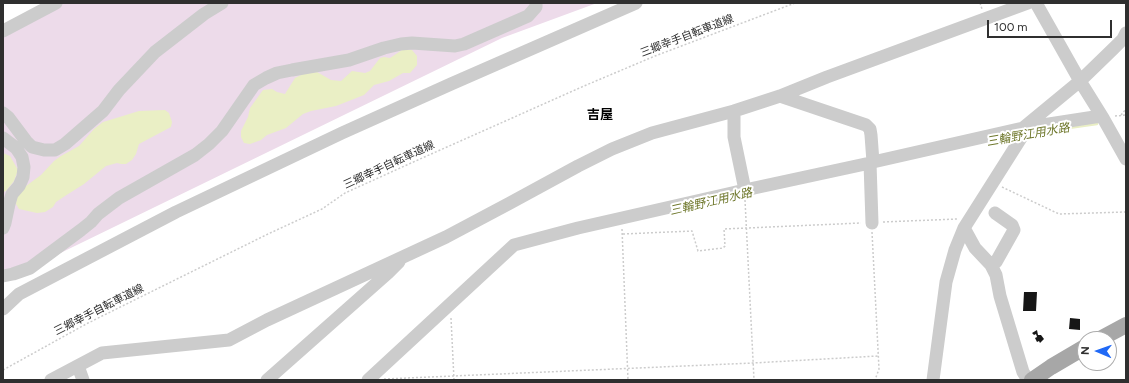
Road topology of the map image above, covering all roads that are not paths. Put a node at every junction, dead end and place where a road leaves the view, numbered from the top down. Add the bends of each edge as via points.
1 (56, 3) edge
2 (222, 3) edge
3 (536, 3) edge
4 (636, 3) edge
5 (1028, 3) edge
6 (1036, 3) edge
7 (3, 31) edge
8 (1126, 33) edge
9 (1080, 81) junction
10 (780, 96) junction
11 (734, 112) junction
12 (3, 113) edge
13 (1101, 116) junction
14 (1023, 128) junction
15 (13, 140) edge
16 (1126, 159) edge
17 (872, 162) junction
18 (744, 190) junction
19 (995, 213) dead end
20 (872, 223) road end
21 (967, 224) junction
22 (3, 228) edge
23 (404, 256) junction
24 (991, 265) junction
25 (3, 276) edge
26 (3, 309) edge
27 (1126, 325) edge
28 (1115, 331) edge
29 (1077, 352) edge
30 (78, 366) junction
31 (51, 380) edge
32 (84, 380) edge
33 (267, 380) edge
34 (368, 380) edge
35 (933, 380) edge
36 (1028, 380) edge
37 (1032, 380) edge

1 - 7 street
2 - 15 street via 156,52 102,111 65,144 54,150 44,150
3 - 25 street via 536,7 528,16 464,44 401,44 349,60 277,73 266,78 254,85 222,131 195,155 119,198 30,268
4 - 26 street via 342,133 176,212 19,294
5 - 10 street
6 - 9 street
8 - 9 street
9 - 13 street
9 - 14 street
10 - 11 street
10 - 17 street via 866,125 871,135
11 - 18 street via 734,137
11 - 23 street via 652,134 612,150
12 - 15 street via 8,117
13 - 14 street
13 - 16 street
14 - 17 street
14 - 21 street via 1021,138
15 - 22 street via 22,157 23,176 8,204
17 - 18 street
17 - 20 street
18 - 34 street via 514,245
19 - 24 street via 1012,224 1014,230 996,262
21 - 24 street via 975,248
21 - 35 street via 955,250 946,282
23 - 30 street via 229,340 102,353
23 - 33 street
24 - 36 street
27 - 28 main road
29 - 37 main road
30 - 31 street
30 - 32 street

